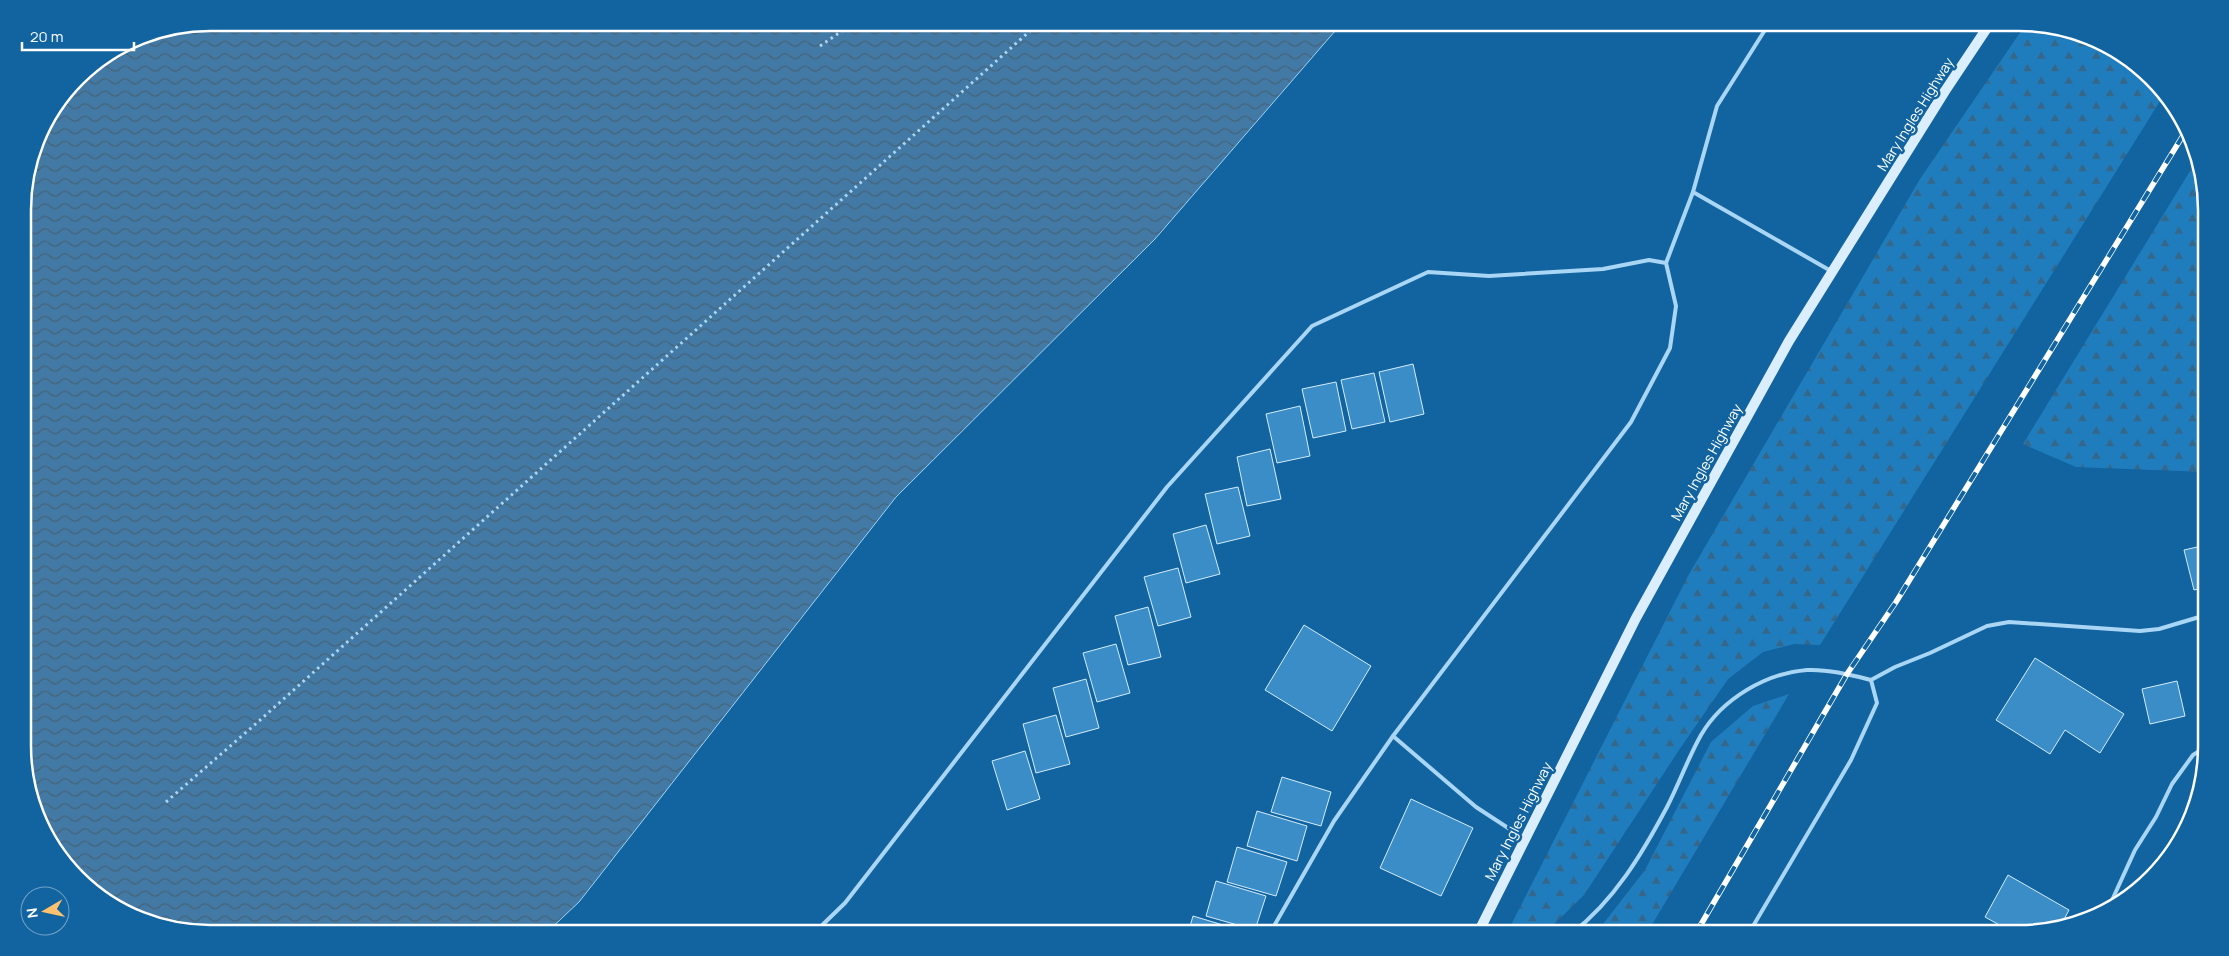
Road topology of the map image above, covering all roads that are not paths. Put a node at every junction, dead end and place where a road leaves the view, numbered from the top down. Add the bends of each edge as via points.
1 (1764, 31) edge
2 (1985, 31) edge
3 (1693, 192) junction
4 (1666, 263) junction
5 (1831, 271) junction
6 (2198, 617) edge
7 (1871, 680) junction
8 (1393, 736) junction
9 (2198, 752) edge
10 (1524, 839) junction
11 (2113, 898) edge
12 (822, 925) edge
13 (1275, 925) edge
14 (1482, 925) edge
15 (1583, 925) edge
16 (1754, 925) edge

1 - 3 lane via 1717,106
2 - 5 street, Mary Ingles Highway
3 - 4 lane
3 - 5 lane
4 - 8 lane via 1676,306 1670,348 1631,422
4 - 12 lane via 1649,260 1603,269 1489,276 1428,272 1312,326 1167,487 845,903
5 - 10 street, Mary Ingles Highway via 1636,618
6 - 7 lane via 2160,629 2140,631 2009,622 1987,626 1895,666
7 - 15 lane via 1807,670 1771,678 1732,698 1702,734 1667,807 1628,874
7 - 16 lane via 1878,703 1851,760
8 - 10 lane via 1476,807
8 - 13 lane via 1334,821
9 - 11 lane via 2172,784 2135,850
10 - 14 street, Mary Ingles Highway

